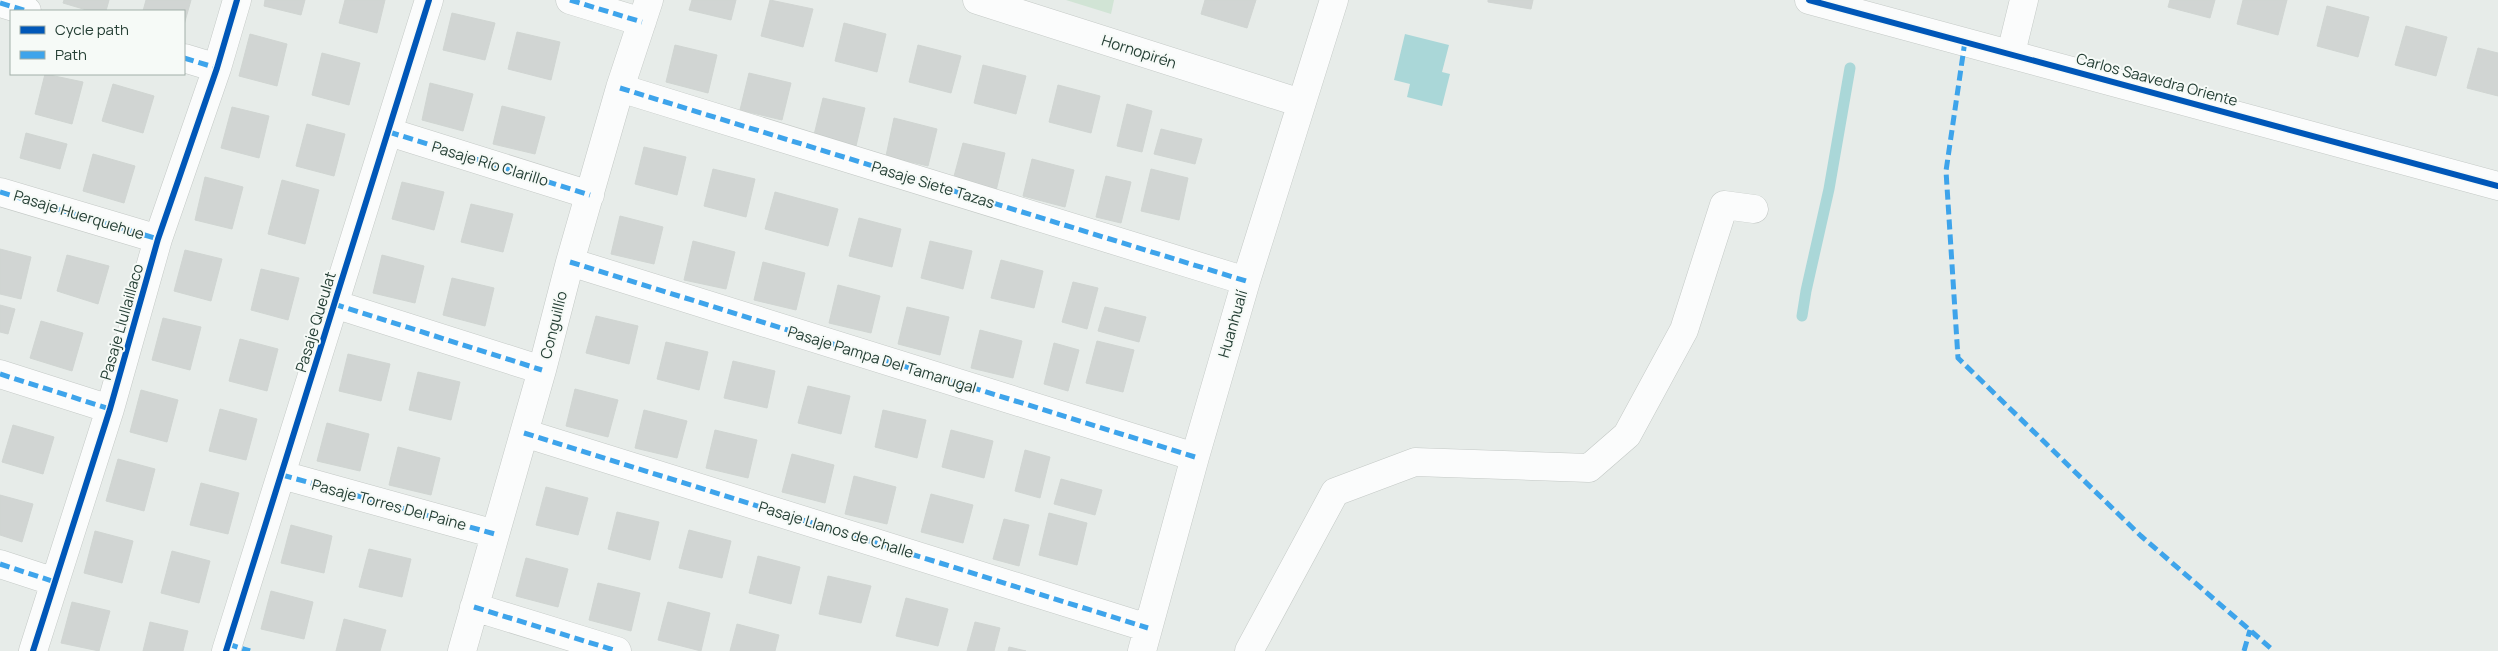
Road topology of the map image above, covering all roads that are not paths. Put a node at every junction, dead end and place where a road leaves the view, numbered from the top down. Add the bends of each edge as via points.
1 (237, 0) edge
2 (429, 0) edge
3 (570, 0) edge
4 (977, 0) edge
5 (1334, 0) edge
6 (2024, 0) edge
7 (1816, 1) edge
8 (0, 3) edge
9 (24, 10) edge
10 (646, 11) edge
11 (2011, 53) junction
12 (185, 58) edge
13 (217, 68) junction
14 (620, 88) junction
15 (1301, 104) junction
16 (389, 132) junction
17 (2498, 186) edge
18 (0, 192) edge
19 (590, 195) junction
20 (1754, 209) dead end
21 (158, 239) junction
22 (570, 262) junction
23 (1246, 281) junction
24 (334, 304) junction
25 (542, 370) junction
26 (0, 374) edge
27 (110, 409) junction
28 (524, 432) junction
29 (1194, 457) junction
30 (282, 475) junction
31 (495, 534) junction
32 (0, 564) edge
33 (55, 582) junction
34 (474, 607) junction
35 (1145, 640) edge
36 (235, 649) edge
37 (32, 651) edge
38 (462, 651) edge
39 (617, 651) edge
40 (1249, 651) edge

1 - 13 street, Pasaje Llullaillaco
2 - 16 street, Pasaje Queulat
3 - 10 street
4 - 15 street, Hornopirén
5 - 15 street, Huanhualí
6 - 11 street
7 - 11 street, Carlos Saavedra Oriente
8 - 9 street
10 - 14 street, Conguillío
11 - 17 street, Carlos Saavedra Oriente
12 - 13 street
13 - 21 street, Pasaje Llullaillaco
14 - 19 street, Conguillío
14 - 23 street, Pasaje Siete Tazas
15 - 23 street, Huanhualí
16 - 19 street, Pasaje Río Clarillo
16 - 24 street, Pasaje Queulat
18 - 21 street, Pasaje Huerquehue
19 - 22 street, Conguillío
20 - 40 street via 1724,205 1684,330 1627,435 1588,468 1414,462 1335,492
21 - 27 street, Pasaje Llullaillaco
22 - 25 street, Conguillío
22 - 29 street, Pasaje Pampa Del Tamarugal
23 - 29 street, Huanhualí
24 - 25 street
24 - 30 street, Pasaje Queulat
25 - 28 street, Conguillío
26 - 27 street
27 - 33 street, Pasaje Llullaillaco
28 - 31 street, Conguillío
28 - 35 street, Pasaje Llanos de Challe
29 - 35 street, Huanhualí
30 - 31 street, Pasaje Torres Del Paine
30 - 36 street, Pasaje Queulat
31 - 34 street, Conguillío
32 - 33 street
33 - 37 street, Pasaje Llullaillaco
34 - 38 street, Conguillío
34 - 39 street

